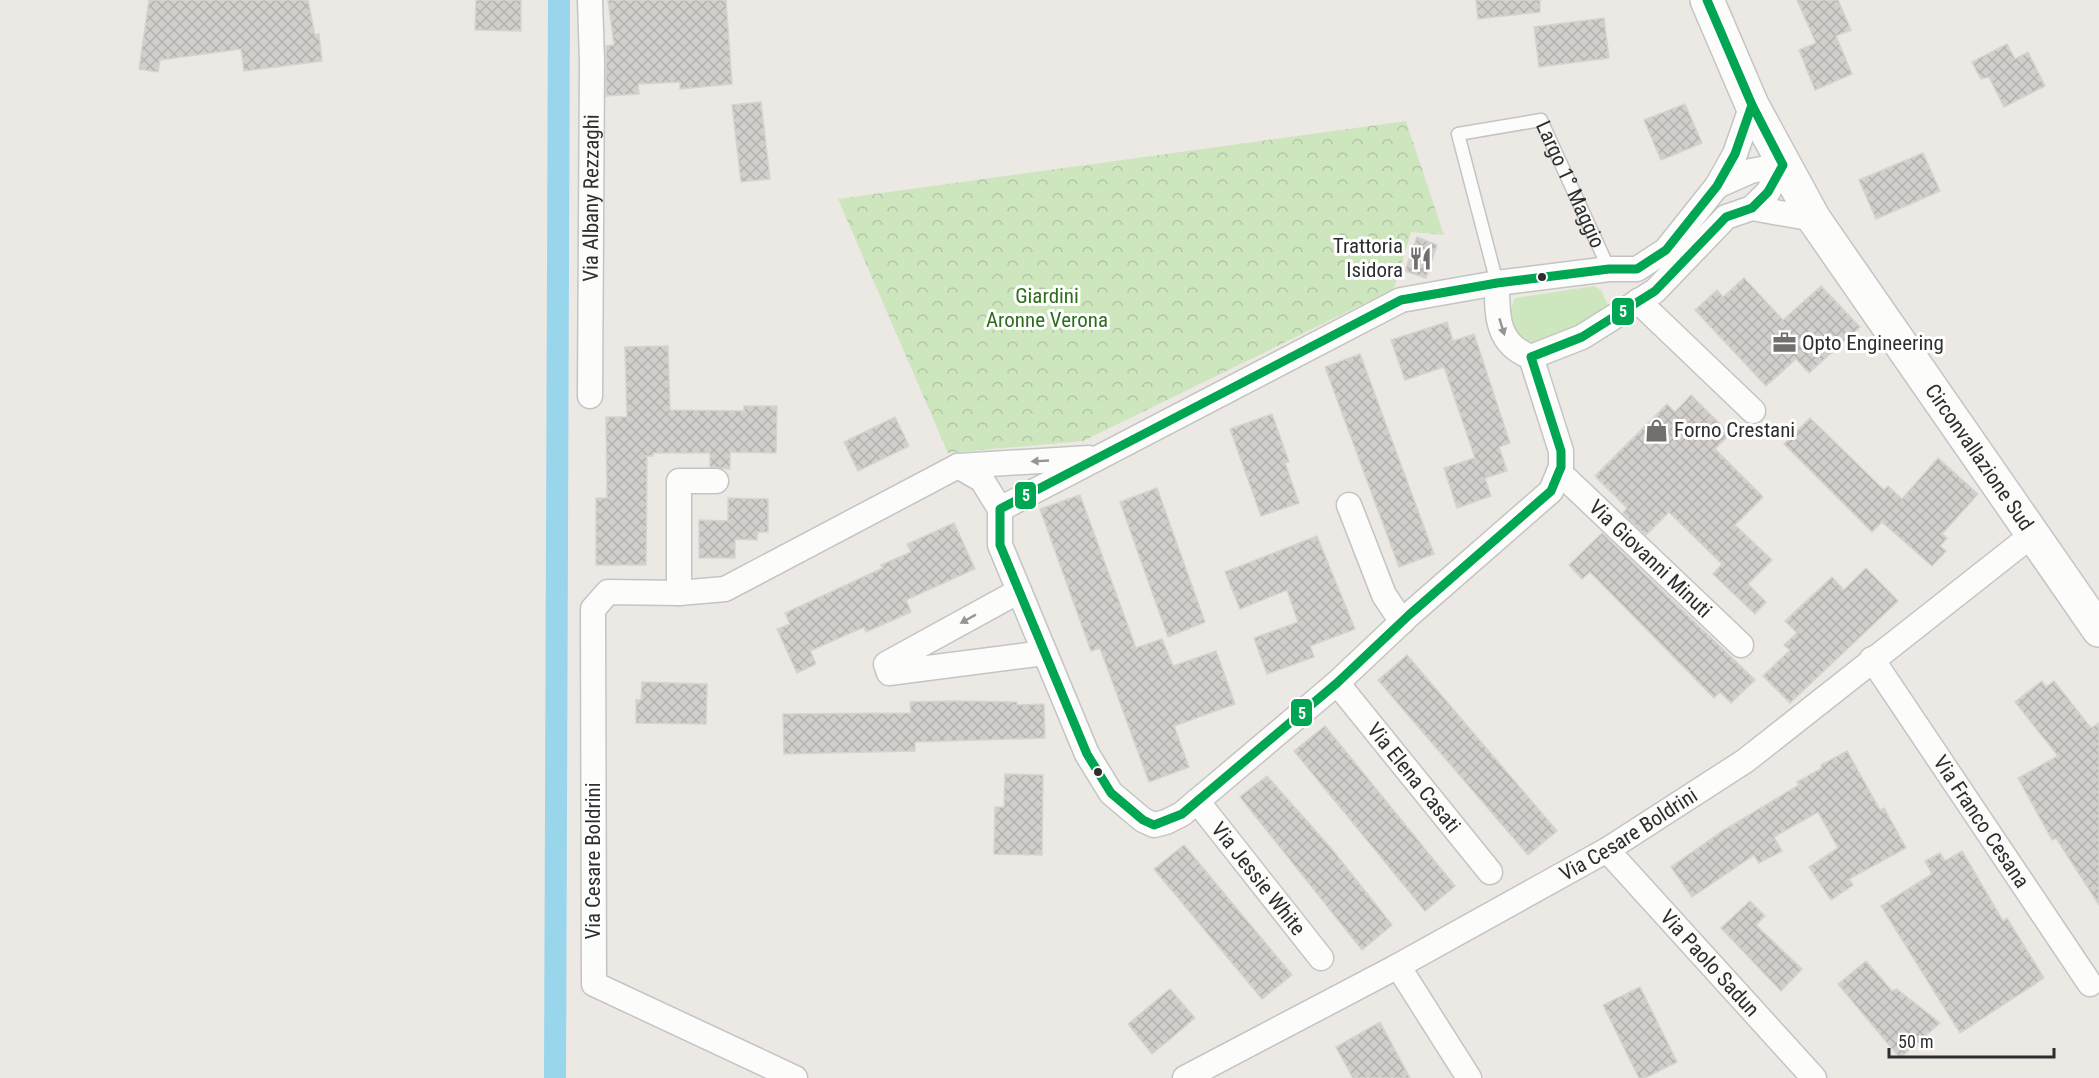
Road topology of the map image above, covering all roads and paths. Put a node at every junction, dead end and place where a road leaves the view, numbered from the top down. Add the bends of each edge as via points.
1 (590, 0) edge
2 (1707, 0) edge
3 (1752, 105) junction
4 (1784, 165) junction
5 (1717, 186) junction
6 (1752, 208) junction
7 (1814, 219) junction
8 (1609, 269) junction
9 (1497, 283) junction
10 (1638, 301) junction
11 (1531, 357) junction
12 (590, 396) dead end
13 (1753, 411) dead end
14 (1098, 458) junction
15 (958, 466) junction
16 (1559, 472) junction
17 (716, 481) dead end
18 (1349, 505) dead end
19 (1000, 509) junction
20 (2032, 535) junction
21 (1019, 591) junction
22 (679, 593) junction
23 (1401, 622) junction
24 (2099, 630) edge
25 (1741, 645) dead end
26 (1045, 652) junction
27 (1872, 659) junction
28 (1337, 683) junction
29 (1197, 801) junction
30 (1607, 850) junction
31 (1490, 872) dead end
32 (1321, 958) dead end
33 (1398, 966) junction
34 (2090, 984) dead end
35 (795, 1078) edge
36 (1185, 1078) edge
37 (1469, 1078) edge
38 (1814, 1078) edge

1 - 12 street, Via Albany Rezzaghi
2 - 3 main road, Circonvallazione Sud
3 - 4 main road, Circonvallazione Sud
3 - 5 street, Largo 1° Maggio via 1735,154
4 - 5 street via 1751,171
4 - 6 street via 1768,192
4 - 7 main road, Circonvallazione Sud
5 - 8 street, Largo 1° Maggio via 1666,250 1637,269
6 - 7 street
6 - 10 street via 1726,217 1655,291
7 - 20 main road, Circonvallazione Sud
8 - 9 street, Largo 1° Maggio
8 - 9 lane, Largo 1° Maggio via 1541,120 1458,134
9 -> 11 street, Largo 1° Maggio via 1497,313 1505,339 1517,352
9 - 14 street via 1401,300
10 - 11 street via 1582,337
10 - 13 street
11 - 16 street via 1561,451
14 -> 15 street
14 - 19 street
15 - 19 street via 982,480
15 - 22 street, Via Cesare Boldrini via 725,589
16 - 23 street via 1551,491
16 - 25 street, Via Giovanni Minuti
17 - 22 street via 679,481
18 - 23 street via 1384,595
19 - 21 street via 1000,545
20 - 24 main road, Circonvallazione Sud
20 - 27 street, Via Cesare Boldrini
21 - 26 street
21 -> 26 street via 886,664 889,673
22 - 35 street, Via Cesare Boldrini via 608,592 593,609 594,984
23 - 28 street
26 - 29 street via 1095,769 1111,793 1154,825 1167,822
27 - 30 street, Via Cesare Boldrini via 1745,761
27 - 34 street, Via Franco Cesana
28 - 29 street
28 - 31 street, Via Elena Casati
29 - 32 street, Via Jessie White
30 - 33 street, Via Cesare Boldrini
30 - 38 street, Via Paolo Sadun
33 - 36 street, Via Cesare Boldrini
33 - 37 street

